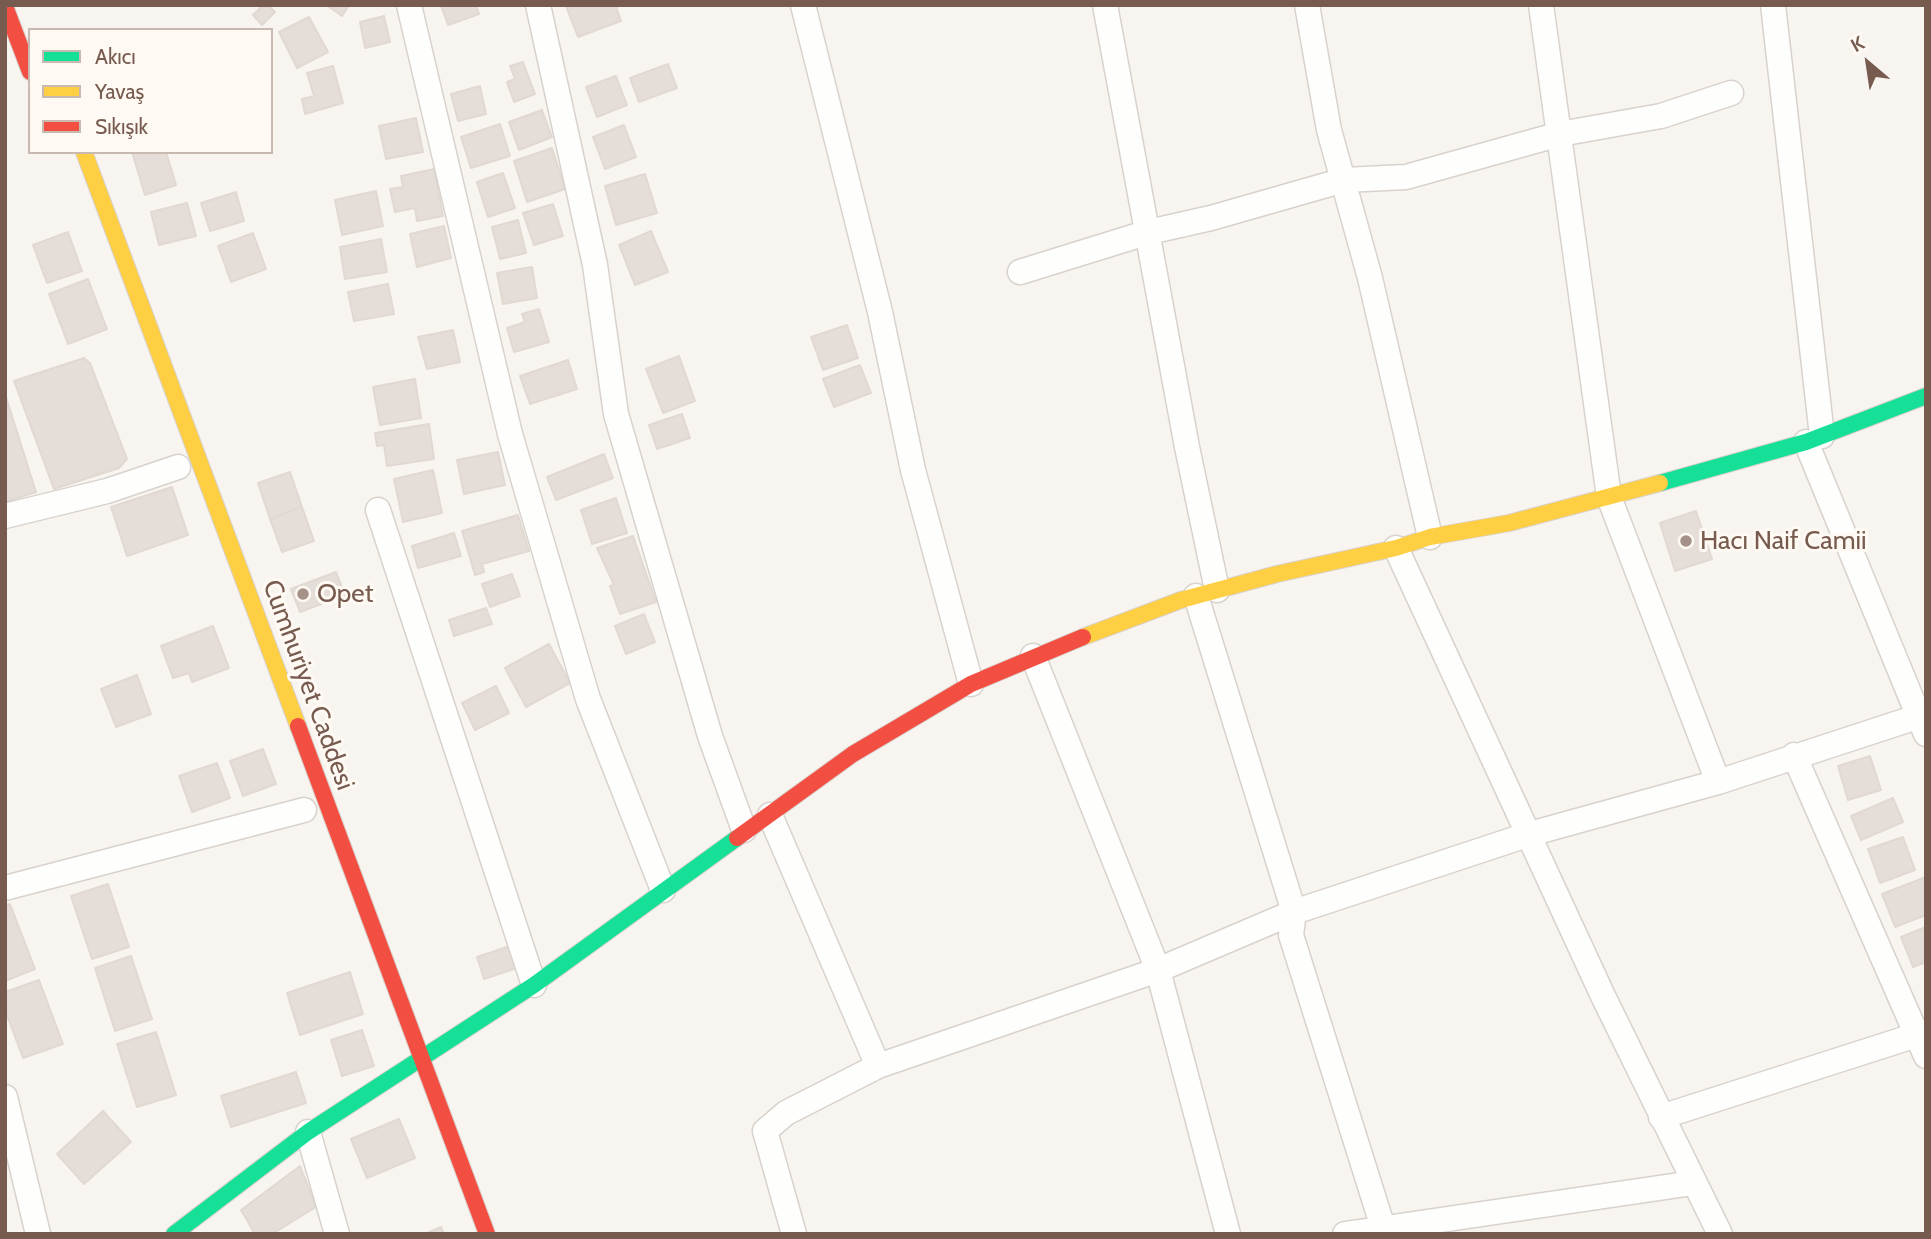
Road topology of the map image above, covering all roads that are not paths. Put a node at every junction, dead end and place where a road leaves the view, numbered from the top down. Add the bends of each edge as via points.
1 (409, 5) edge
2 (538, 5) edge
3 (803, 5) edge
4 (1105, 5) edge
5 (1307, 5) edge
6 (1541, 5) edge
7 (1773, 5) edge
8 (5, 6) edge
9 (28, 67) edge
10 (1731, 93) dead end
11 (1560, 134) junction
12 (85, 154) edge
13 (1344, 180) junction
14 (1149, 232) junction
15 (1020, 272) dead end
16 (1926, 396) edge
17 (1814, 439) junction
18 (178, 467) dead end
19 (1609, 497) junction
20 (377, 510) dead end
21 (5, 516) edge
22 (1430, 537) junction
23 (1396, 548) junction
24 (1206, 593) junction
25 (1033, 656) junction
26 (971, 684) junction
27 (1923, 721) edge
28 (1794, 755) junction
29 (1717, 782) junction
30 (304, 810) dead end
31 (770, 816) junction
32 (744, 831) junction
33 (1530, 834) junction
34 (5, 888) edge
35 (663, 890) junction
36 (1294, 912) junction
37 (1158, 970) junction
38 (534, 985) junction
39 (1922, 1041) edge
40 (421, 1060) junction
41 (878, 1066) junction
42 (5, 1097) edge
43 (1661, 1117) junction
44 (308, 1132) junction
45 (1693, 1183) junction
46 (1384, 1230) edge
47 (38, 1234) edge
48 (174, 1234) edge
49 (337, 1234) edge
50 (487, 1234) edge
51 (794, 1234) edge
52 (1228, 1234) edge
53 (1345, 1234) edge
54 (1720, 1234) edge

1 - 35 street via 510,434 588,699
2 - 32 street via 594,265 616,414 710,736
3 - 26 street via 880,312 913,470
4 - 14 street
5 - 13 street via 1329,130
6 - 11 street
7 - 17 street
8 - 9 street
10 - 11 street via 1661,117
11 - 13 street via 1406,177
11 - 19 street
12 - 40 street, Cumhuriyet Caddesi
13 - 14 street
13 - 22 street
14 - 15 street
14 - 24 street via 1187,447
16 - 17 street
17 - 19 street
17 - 27 street
18 - 21 street via 107,491
19 - 22 street via 1509,523
19 - 29 street
20 - 38 street
22 - 23 street
23 - 24 street
23 - 33 street
24 - 25 street
24 - 36 street
25 - 26 street
25 - 37 street
26 - 31 street via 853,754
27 - 28 street
28 - 29 street
28 - 39 street
29 - 33 street
30 - 34 street
31 - 32 street
31 - 41 street
32 - 35 street
33 - 36 street
33 - 43 street
35 - 38 street
36 - 37 street
36 - 46 street via 1291,935
37 - 41 street
37 - 52 street
38 - 40 street
39 - 43 street
40 - 44 street
40 - 50 street, Cumhuriyet Caddesi
41 - 51 street via 786,1113 765,1131
42 - 47 street
43 - 45 street
44 - 48 street
44 - 49 street
45 - 46 street
45 - 54 street
46 - 53 street

